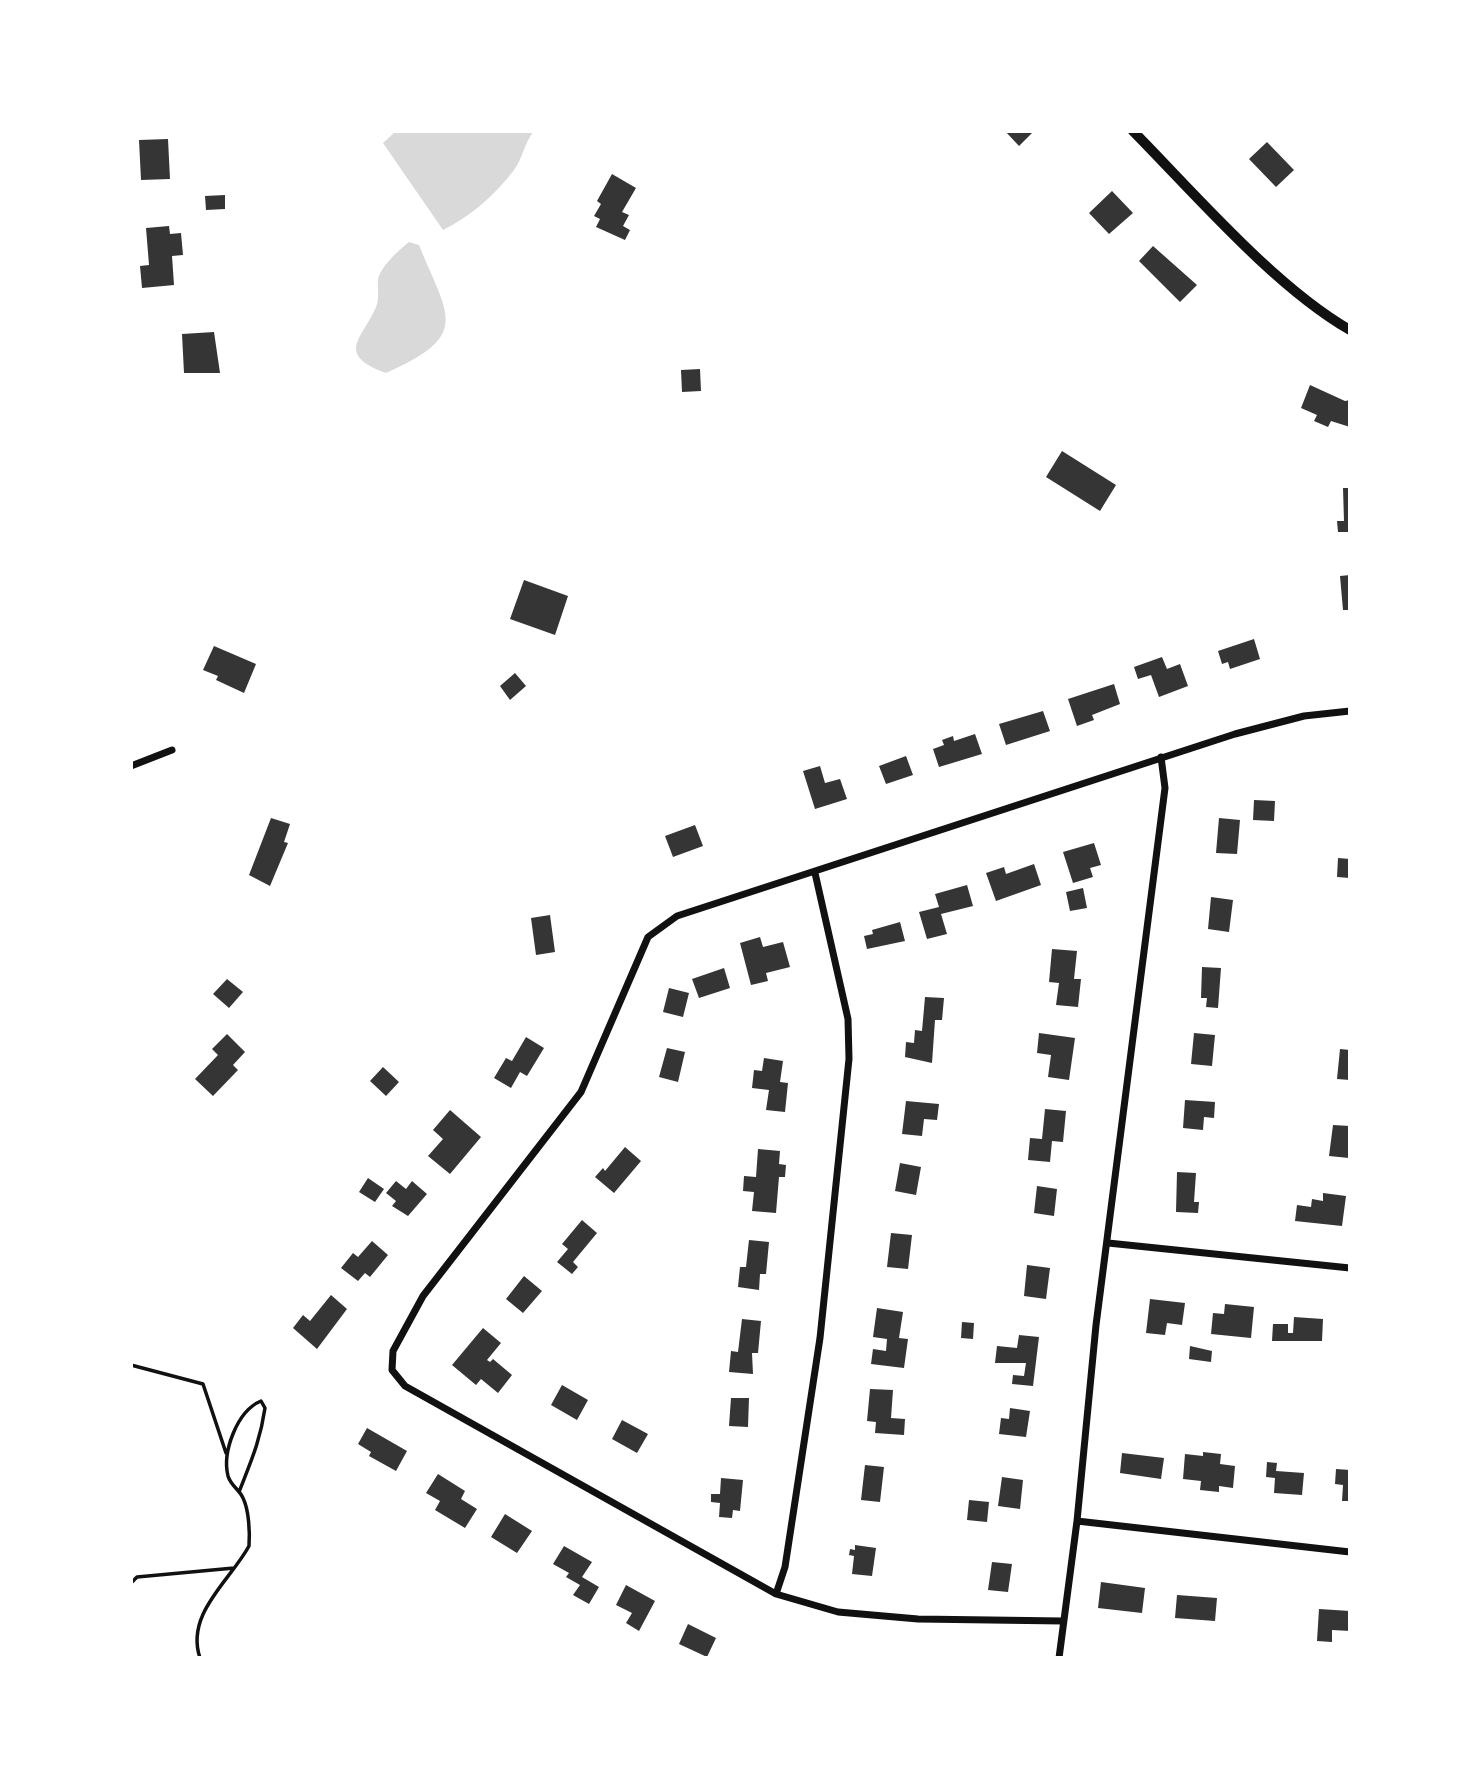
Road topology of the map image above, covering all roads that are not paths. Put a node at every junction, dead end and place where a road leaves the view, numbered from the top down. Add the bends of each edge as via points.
1 (1133, 131) edge
2 (1350, 330) edge
3 (1350, 711) edge
4 (172, 750) dead end
5 (1161, 757) junction
6 (131, 766) edge
7 (815, 873) junction
8 (1108, 1242) junction
9 (1350, 1268) edge
10 (1077, 1521) junction
11 (1350, 1552) edge
12 (776, 1594) junction
13 (1063, 1621) junction
14 (1059, 1658) edge

1 - 2 main road via 1270,267
3 - 5 street via 1304,716
4 - 6 street
5 - 7 street
5 - 8 street via 1165,788
7 - 12 street via 848,1019 849,1059 820,1338 785,1567
7 - 12 street via 677,916 648,937 581,1092 423,1296 393,1351 392,1370 405,1386
8 - 9 street
8 - 10 street
10 - 11 street
10 - 13 street
12 - 13 street via 838,1612
13 - 14 street

